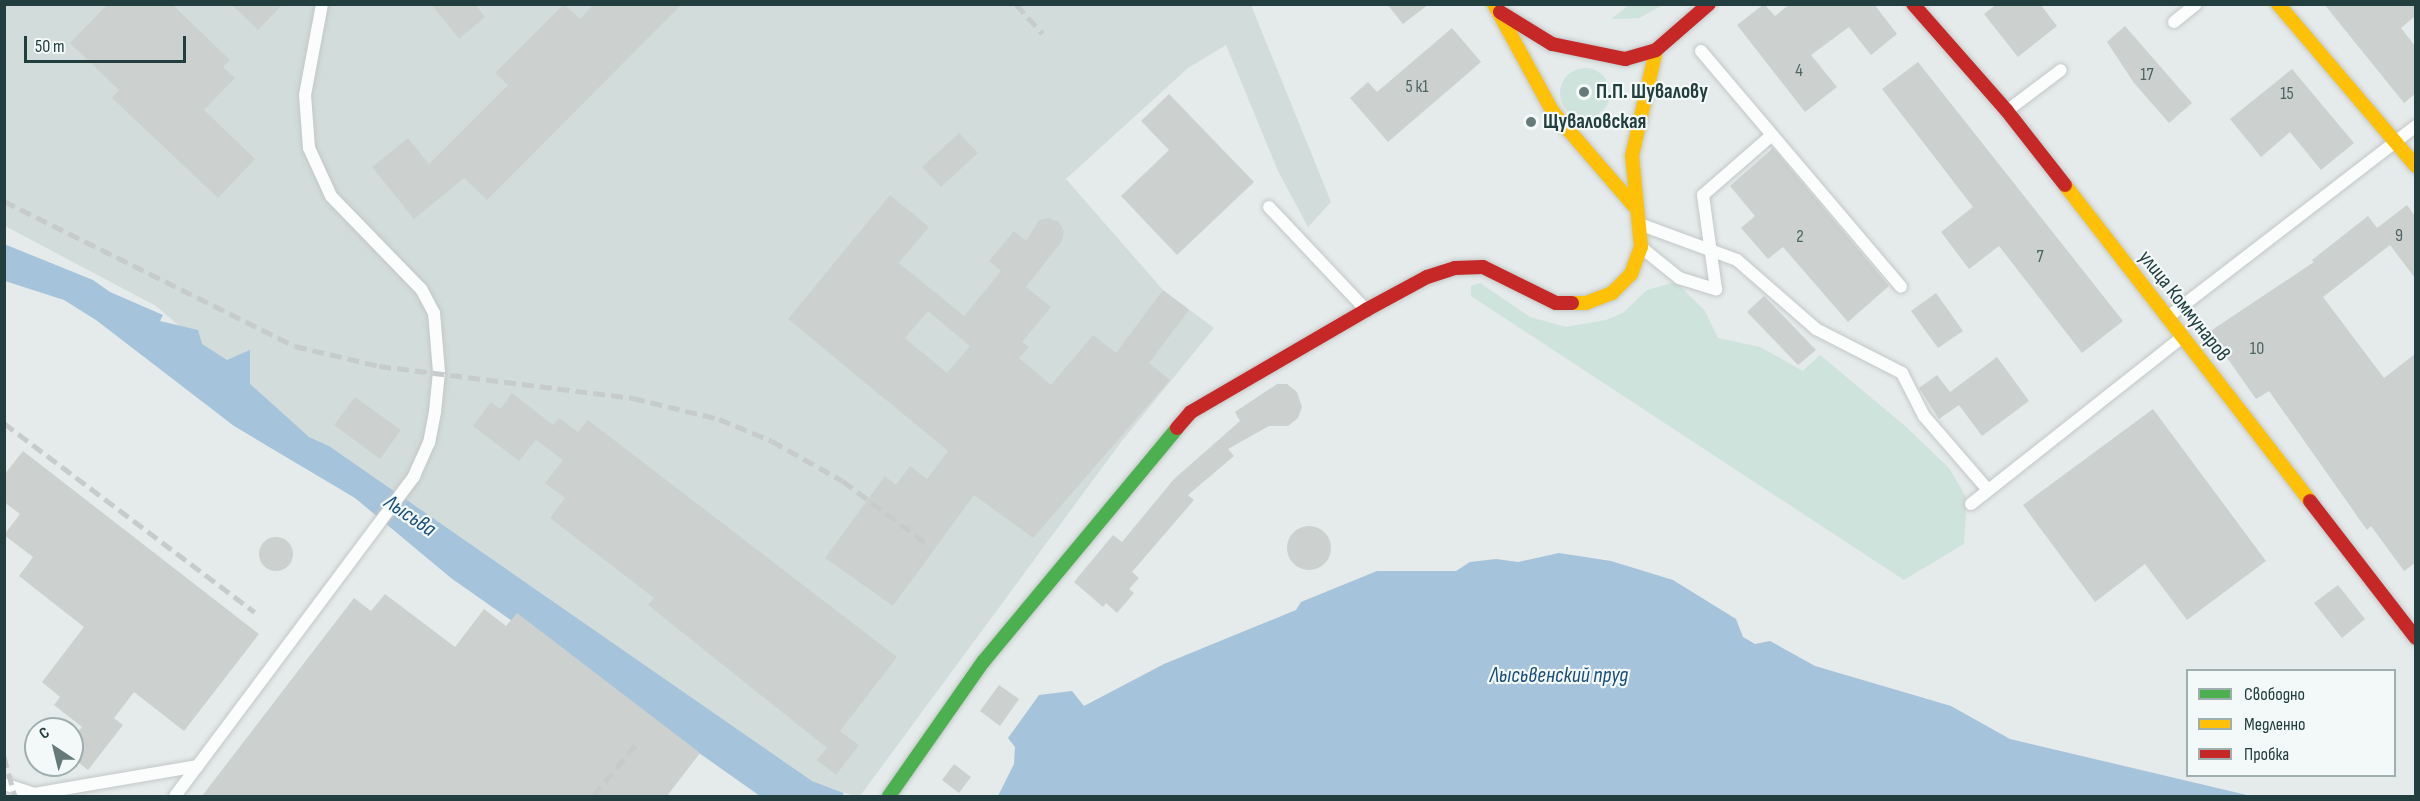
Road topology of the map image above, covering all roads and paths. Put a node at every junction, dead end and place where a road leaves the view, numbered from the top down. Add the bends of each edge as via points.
1 (322, 4) edge
2 (1709, 4) edge
3 (1913, 4) edge
4 (2196, 4) edge
5 (2278, 4) edge
6 (1496, 8) edge
7 (2174, 22) dead end
8 (1656, 50) junction
9 (1701, 51) dead end
10 (2061, 70) dead end
11 (2007, 111) junction
12 (2415, 126) edge
13 (1772, 135) junction
14 (2395, 142) junction
15 (2415, 166) edge
16 (1634, 206) junction
17 (1269, 207) dead end
18 (1638, 224) junction
19 (1641, 247) junction
20 (1709, 250) junction
21 (1901, 287) dead end
22 (1366, 310) junction
23 (2167, 318) junction
24 (2182, 338) junction
25 (1988, 490) junction
26 (1971, 504) dead end
27 (2415, 638) edge
28 (198, 766) junction
29 (4, 784) edge
30 (176, 796) edge
31 (889, 796) edge

1 - 28 lane via 305,95 312,156 336,203 421,290 434,313 439,372 435,412 429,443 414,476
2 - 8 street
3 - 11 street, улица Коммунаров
4 - 7 lane
5 - 14 street
6 - 8 street via 1534,36 1568,50 1625,59
6 - 16 street via 1553,112
8 - 16 street via 1632,156
9 - 13 lane
10 - 11 lane
11 - 23 street, улица Коммунаров
12 - 14 lane
13 - 20 lane via 1703,195
13 - 21 lane
14 - 15 street
14 - 23 lane
16 - 18 street
17 - 22 lane
18 - 19 street
18 - 20 lane
19 - 20 lane via 1678,279 1716,289
19 - 22 street via 1631,274 1612,292 1586,303 1556,303 1483,267 1455,268 1427,277
20 - 25 lane via 1737,260 1816,329 1902,373 1924,416
22 - 31 street via 1191,412 983,662
23 - 24 street, улица Коммунаров
24 - 25 lane
24 - 27 street, улица Коммунаров
25 - 26 lane
28 - 29 lane via 34,794
28 - 30 lane

